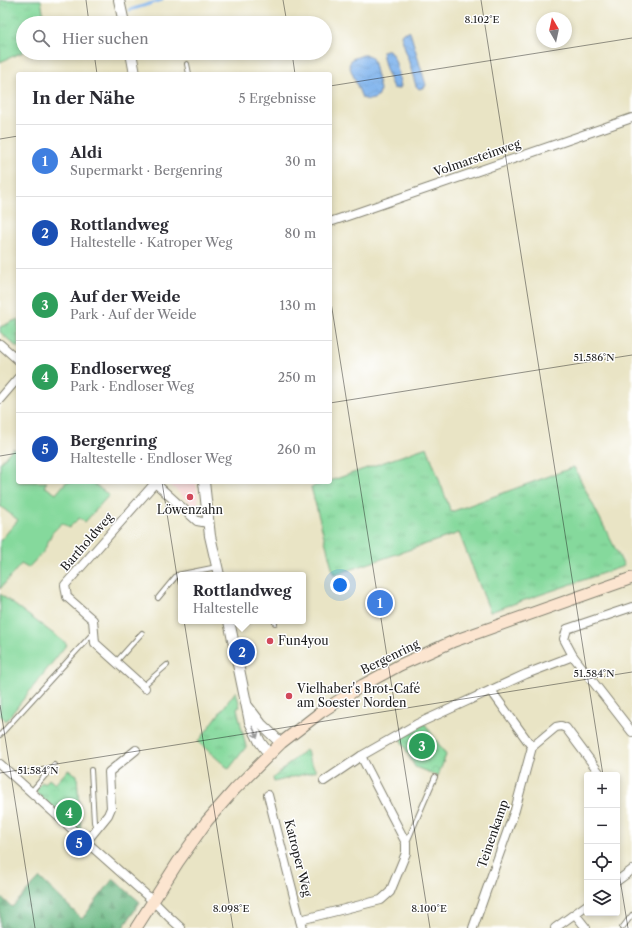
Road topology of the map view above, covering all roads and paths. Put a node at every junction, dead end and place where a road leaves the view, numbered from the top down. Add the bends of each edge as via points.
1 (119, 0) edge
2 (122, 16) edge
3 (132, 60) edge
4 (187, 64) dead end
5 (135, 72) edge
6 (189, 72) edge
7 (632, 118) edge
8 (332, 221) edge
9 (0, 344) edge
10 (16, 358) edge
11 (16, 380) edge
12 (0, 398) edge
13 (154, 484) edge
14 (156, 484) edge
15 (204, 484) edge
16 (208, 523) junction
17 (218, 571) edge
18 (208, 572) edge
19 (178, 575) edge
20 (632, 578) edge
21 (158, 598) dead end
22 (632, 607) edge
23 (230, 624) edge
24 (94, 632) junction
25 (142, 633) dead end
26 (573, 656) junction
27 (115, 662) junction
28 (167, 665) dead end
29 (144, 687) joint
30 (492, 690) junction
31 (247, 706) junction
32 (632, 732) edge
33 (0, 735) edge
34 (281, 743) junction
35 (532, 747) junction
36 (136, 750) dead end
37 (269, 754) junction
38 (361, 756) junction
39 (0, 764) edge
40 (54, 765) dead end
41 (91, 770) dead end
42 (599, 772) edge
43 (435, 777) dead end
44 (324, 781) dead end
45 (31, 792) junction
46 (268, 795) dead end
47 (97, 829) junction
48 (86, 842) junction
49 (406, 842) junction
50 (632, 870) edge
51 (618, 880) edge
52 (153, 901) junction
53 (584, 907) edge
54 (575, 914) junction
55 (632, 915) edge
56 (301, 924) edge
57 (136, 928) edge
58 (181, 928) edge
59 (473, 928) edge
60 (555, 928) edge
61 (586, 928) edge
62 (622, 928) edge

1 - 2 street
3 - 5 street
4 - 6 lane
7 - 8 street, Volmarsteinweg
9 - 10 street
11 - 12 street
13 - 24 street, Bartholdweg via 65,586 67,597 93,620
14 - 16 street via 197,521
15 - 16 street
16 - 17 street
17 - 18 lane
19 - 21 lane
20 - 34 main road, Bergenring via 454,641 400,666 348,694
22 - 26 street via 567,629 564,639
23 - 31 street
24 - 27 street, Bartholdweg via 95,643
24 - 33 lane
25 - 27 lane
26 - 30 street
26 - 32 street
27 - 29 street, Bartholdweg
28 - 29 lane
30 - 35 street
30 - 38 street via 417,724
31 - 34 street
31 -> 37 street via 250,722
34 - 37 main road, Bergenring
35 - 42 street via 556,727 562,726
35 - 59 street, Teinenkamp via 515,810
36 - 47 street via 110,772 111,808
37 - 52 main road, Bergenring via 207,821
38 - 44 street
38 - 49 street
39 - 45 street
40 - 45 lane
41 - 47 lane via 94,822
43 - 49 lane
45 - 48 street
46 - 56 street, Katroper Weg
47 - 48 street
48 - 52 street
49 - 56 street via 406,853 390,892 381,900
50 - 51 street
52 - 57 main road, Bergenring
52 - 58 street
53 - 54 street
54 - 60 street
54 - 61 street
55 - 62 lane

